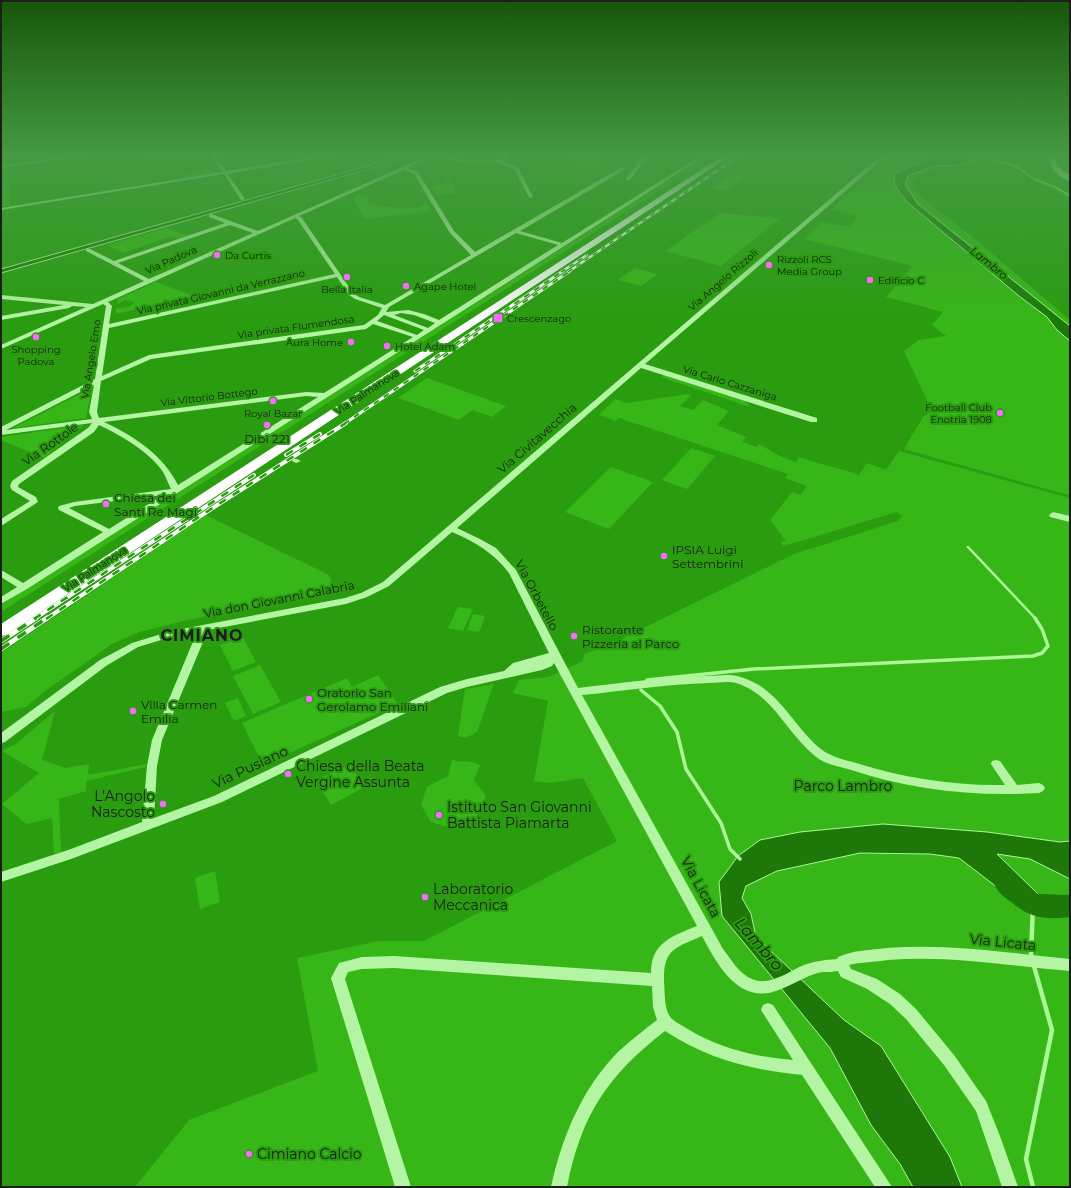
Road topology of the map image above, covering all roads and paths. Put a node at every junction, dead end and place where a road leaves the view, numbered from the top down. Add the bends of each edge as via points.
1 (312, 208) edge
2 (437, 208) edge
3 (553, 208) edge
4 (621, 208) edge
5 (638, 208) edge
6 (647, 208) edge
7 (822, 208) edge
8 (212, 216) dead end
9 (295, 216) junction
10 (230, 223) junction
11 (514, 231) junction
12 (258, 233) junction
13 (563, 245) junction
14 (88, 250) dead end
15 (474, 254) junction
16 (114, 263) junction
17 (339, 275) junction
18 (148, 282) junction
19 (1, 297) edge
20 (104, 301) junction
21 (80, 304) junction
22 (94, 306) junction
23 (384, 309) junction
24 (389, 315) junction
25 (1, 318) edge
26 (374, 322) junction
27 (440, 323) junction
28 (106, 327) junction
29 (429, 330) junction
30 (418, 337) junction
31 (1, 346) edge
32 (640, 365) junction
33 (98, 380) junction
34 (325, 395) junction
35 (814, 420) dead end
36 (96, 421) junction
37 (1, 432) edge
38 (176, 490) junction
39 (1056, 516) dead end
40 (1070, 519) edge
41 (1, 524) edge
42 (450, 528) junction
43 (109, 532) junction
44 (1, 573) edge
45 (24, 587) junction
46 (1, 601) edge
47 (1, 620) edge
48 (204, 628) junction
49 (1, 631) edge
50 (554, 656) junction
51 (575, 692) junction
52 (1, 739) edge
53 (996, 764) dead end
54 (1039, 788) dead end
55 (1014, 790) junction
56 (148, 825) junction
57 (1, 877) edge
58 (705, 929) junction
59 (841, 965) junction
60 (1070, 965) edge
61 (657, 980) junction
62 (768, 1010) dead end
63 (665, 1022) junction
64 (806, 1068) junction
65 (403, 1187) edge
66 (559, 1187) edge
67 (884, 1187) edge
68 (1010, 1187) edge

1 - 9 street, Via Padova
2 - 15 street via 452,232
3 - 11 street
4 - 13 street, Via Palmanova
5 - 47 highway, Via Palmanova
6 - 49 highway, Via Palmanova
7 - 32 street, Via Angelo Rizzoli
8 - 10 street
9 - 12 street, Via Padova
9 - 17 street via 300,219
10 - 12 street
10 - 16 street
11 - 13 street
11 - 15 street
12 - 18 street, Via Padova
13 - 27 street, Via Palmanova
14 - 16 street
15 - 23 street
16 - 18 street
17 - 23 street via 353,296
17 - 28 street, Via privata Giovanni da Verrazzano
18 - 20 street, Via Padova
19 - 21 street
20 - 22 street, Via Padova
20 - 28 street, Via Angelo Emo via 109,306
21 - 22 street
21 - 25 street
22 - 31 street, Via Padova
23 - 24 street
23 - 26 street
24 - 27 street via 402,311
24 - 29 street
26 - 30 street
26 - 33 street, Via privata Flumendosa via 359,328 155,356 137,361
27 - 29 street, Via Palmanova
28 - 33 street, Via Angelo Emo
29 - 30 street, Via Palmanova
30 - 34 street, Via Palmanova
32 - 35 street, Via Carlo Cazzaniga
32 - 42 street, Via Civitavecchia
33 - 36 street, Via Angelo Emo via 93,413
33 - 37 street, Via privata Flumendosa
34 - 36 street, Via Vittorio Bottego via 306,394
34 - 38 street, Via Palmanova
36 - 37 street, Via Vittorio Bottego
36 - 38 street via 112,428 148,453 164,469
36 - 41 street, Via Rottole via 91,430 17,481 14,486 16,490 34,502
38 - 43 street, Via Palmanova
38 - 43 street via 74,504 62,508
39 - 40 street
42 - 48 street, Via don Giovanni Calabria via 396,577 364,596
42 - 50 street, Via Orbetello via 491,548 505,560 520,583
43 - 45 street, Via Palmanova
44 - 45 street
45 - 46 street, Via Palmanova
48 - 52 street, Via don Giovanni Calabria via 158,637 122,651
48 - 56 street via 157,740 152,766
50 - 51 street, Via Licata
50 - 56 street, Via Pusiano via 549,663 542,666 467,683 438,693 232,793
51 - 55 street via 690,680 736,679 769,697 817,751 832,760 908,782
51 - 58 street, Via Licata
53 - 55 street
54 - 55 street
56 - 57 street, Via Pusiano
58 - 59 street, Via Licata via 735,976 746,985 758,989 821,967
58 - 61 street via 666,947 659,959
59 - 60 street, Via Licata via 845,960 861,957 935,952
59 - 68 street via 846,972 872,984 895,999 949,1060 981,1106
61 - 63 street via 661,1012
61 - 65 street via 394,962 362,963 344,967 338,978
62 - 64 street
63 - 64 street via 683,1035 723,1053 778,1066
63 - 66 street via 624,1056 598,1089 572,1140
64 - 67 street

